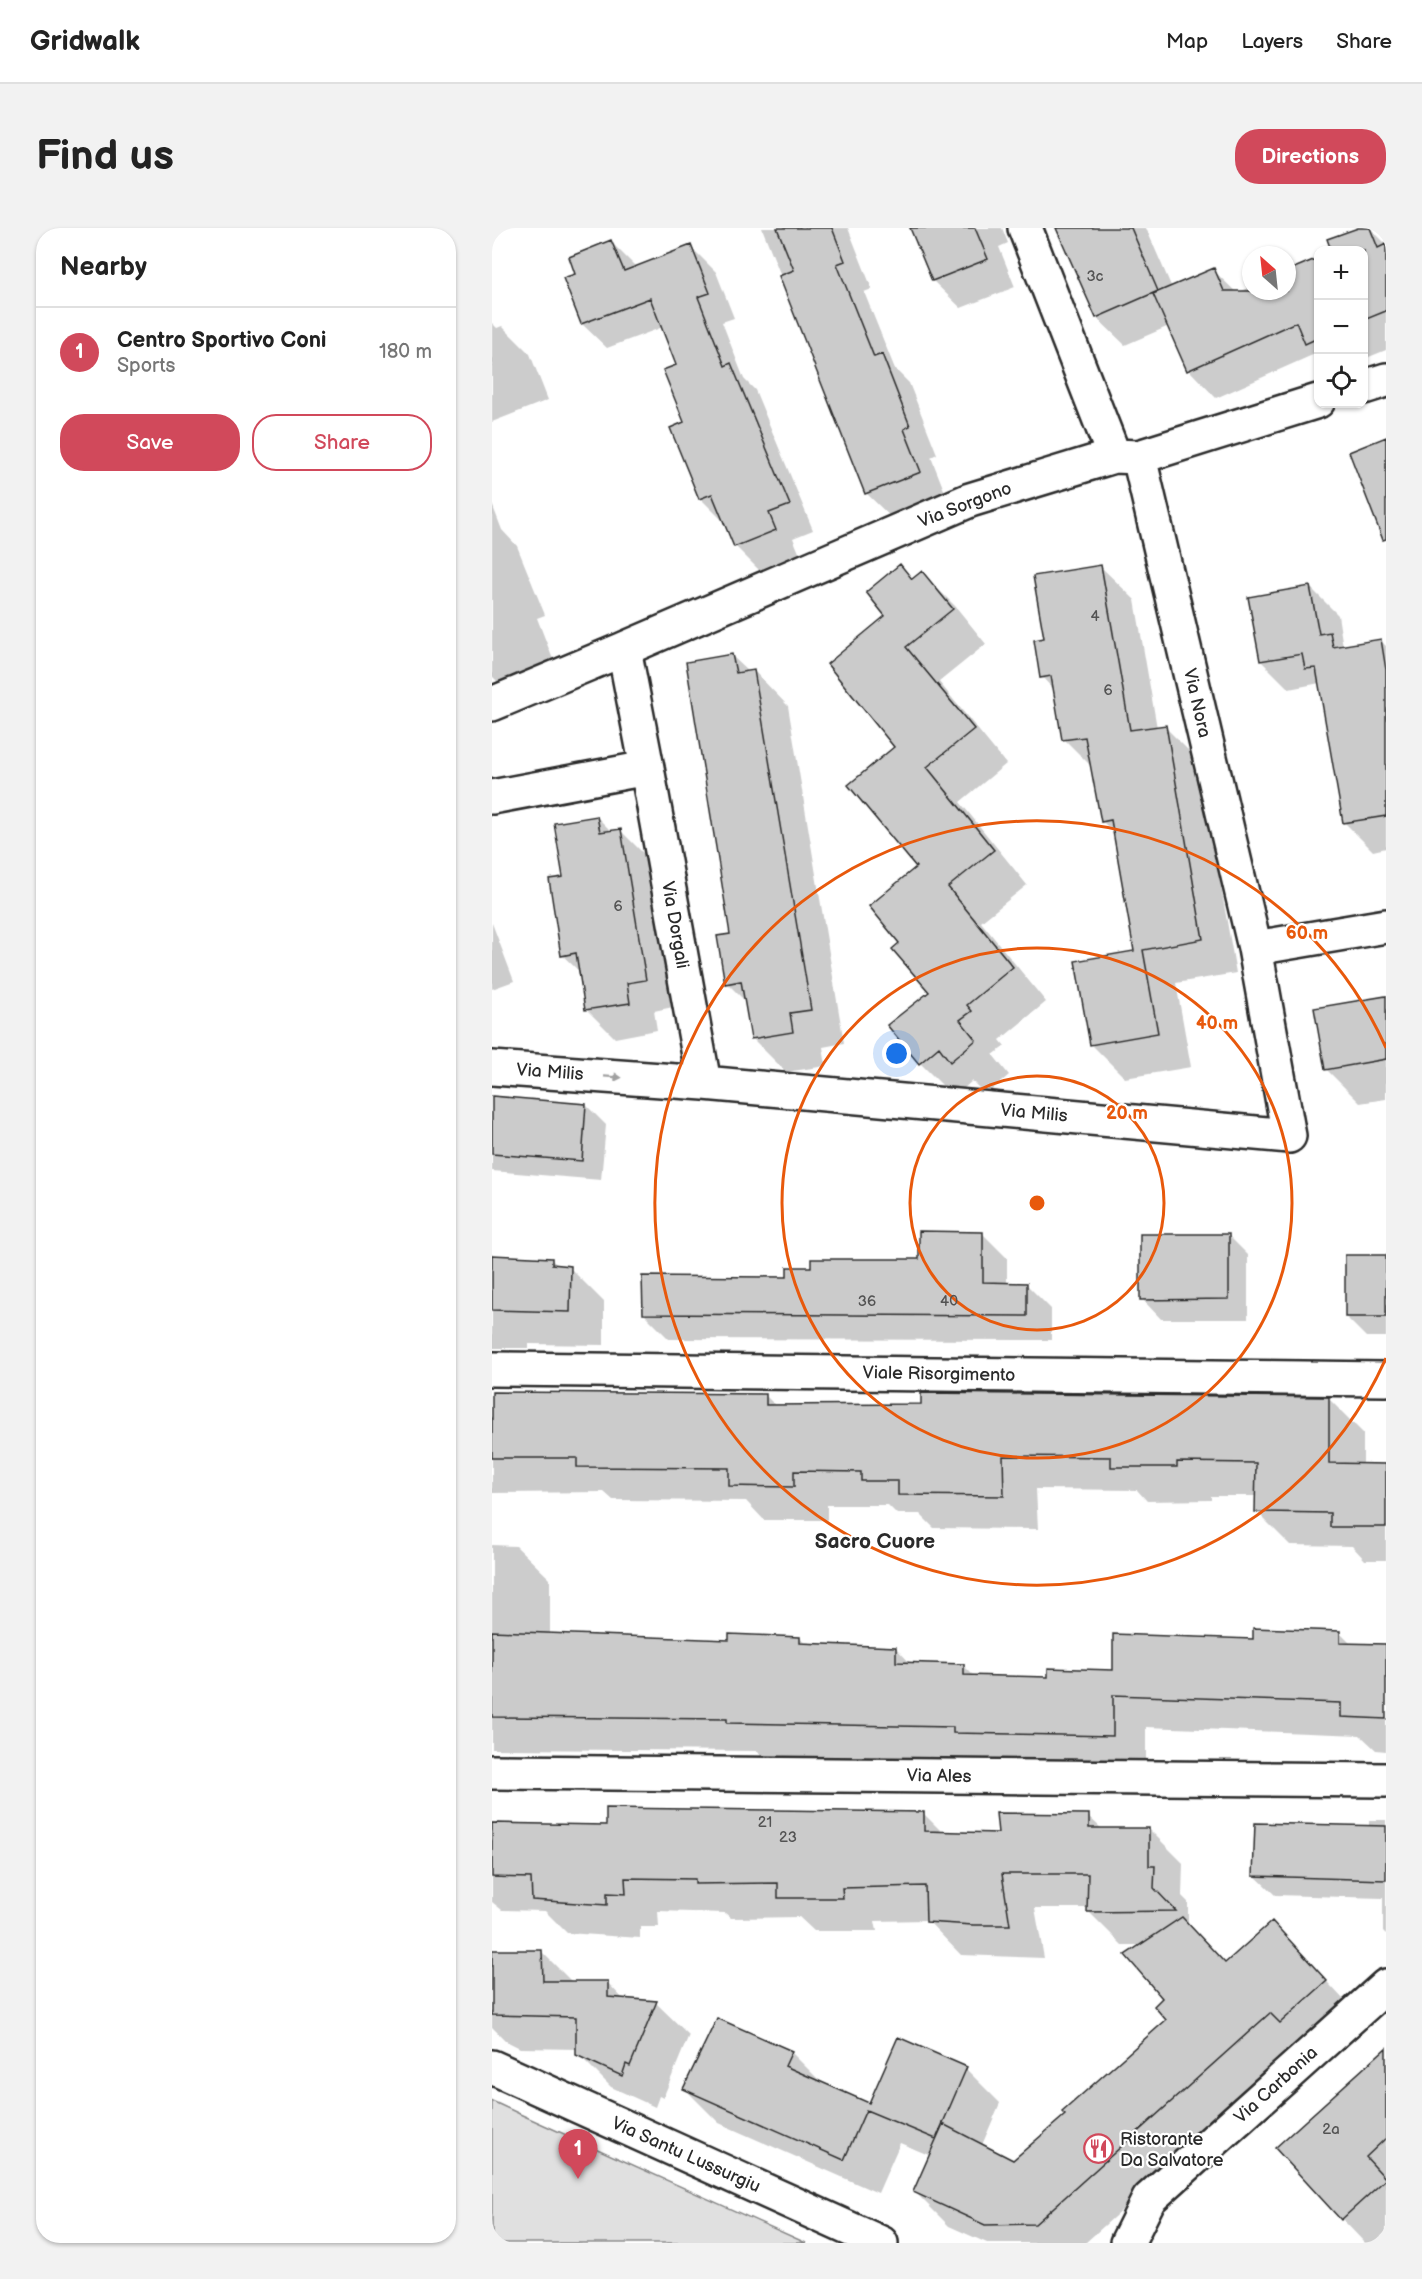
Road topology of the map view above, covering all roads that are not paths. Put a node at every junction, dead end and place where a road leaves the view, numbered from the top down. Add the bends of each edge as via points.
1 (1025, 228) edge
2 (1386, 380) edge
3 (1368, 386) edge
4 (1314, 402) edge
5 (1127, 456) junction
6 (624, 649) junction
7 (492, 704) edge
8 (647, 768) junction
9 (492, 797) edge
10 (1386, 926) edge
11 (1256, 948) junction
12 (492, 1068) edge
13 (704, 1083) junction
14 (492, 1369) edge
15 (1386, 1379) edge
16 (492, 1772) edge
17 (1386, 1780) edge
18 (1386, 1986) edge
19 (492, 2067) edge
20 (880, 2243) edge
21 (1127, 2243) edge

1 - 5 street, Via Nora
2 - 3 street
4 - 5 street, Via Sorgono
5 - 6 street, Via Sorgono via 970,500
5 - 11 street, Via Nora
6 - 7 street
6 - 8 street, Via Dorgali
8 - 9 street
8 - 13 street, Via Dorgali
10 - 11 street
11 - 13 street, Via Milis via 1289,1136
12 -> 13 street, Via Milis
14 - 15 street, Viale Risorgimento
16 - 17 street, Via Ales
18 - 21 street, Via Carbonia via 1149,2199
19 - 20 street, Via Santu Lussurgiu

